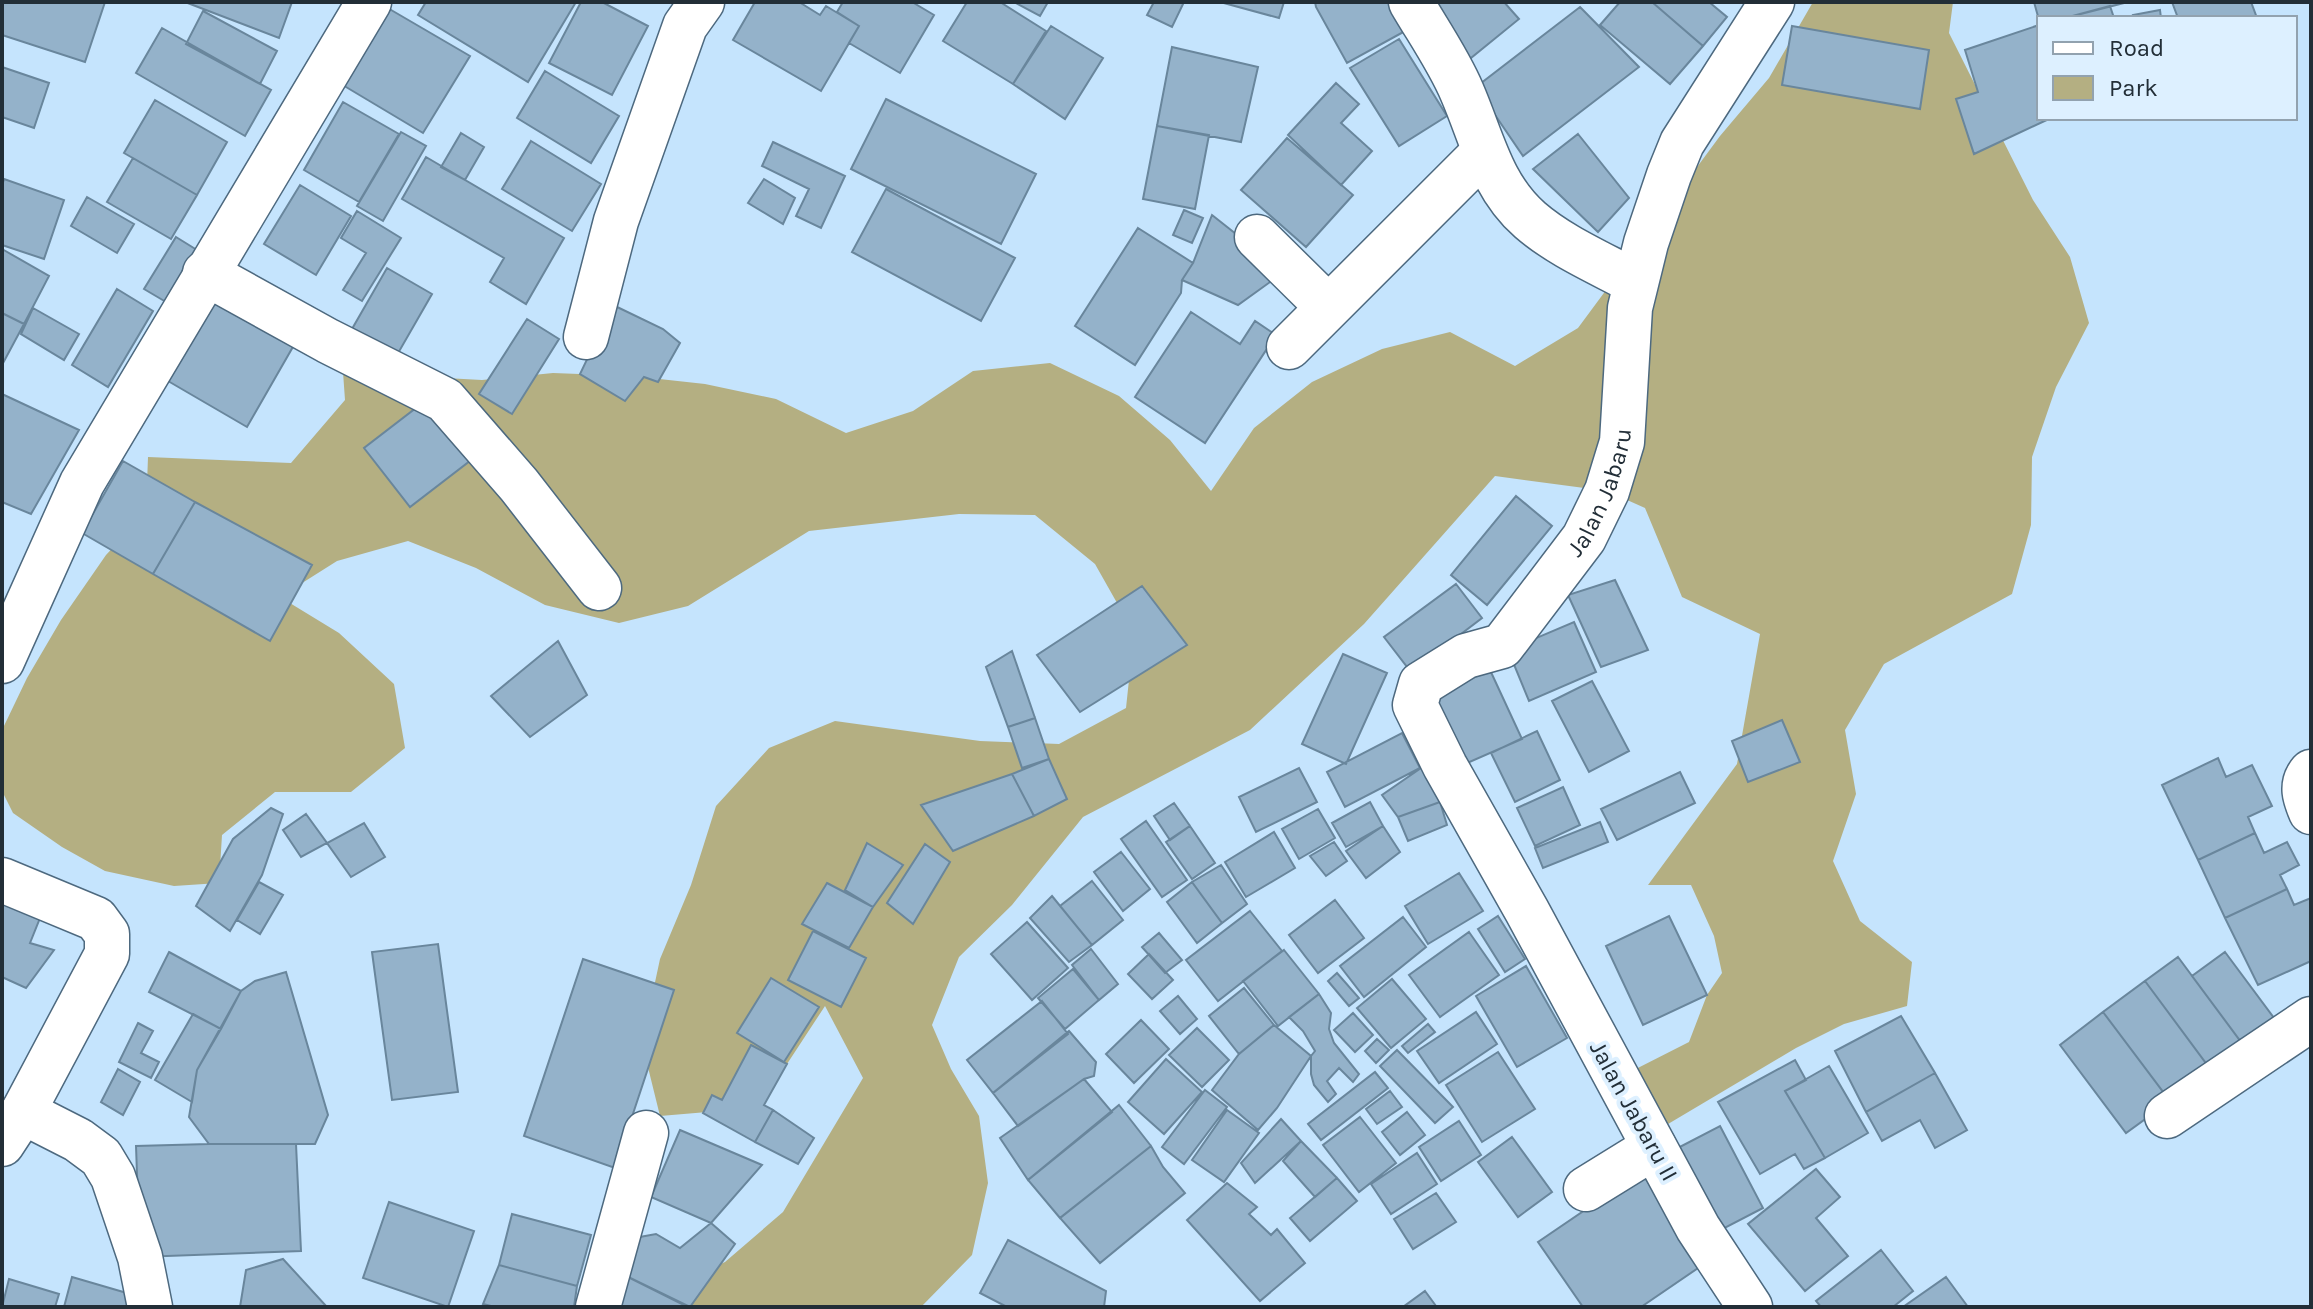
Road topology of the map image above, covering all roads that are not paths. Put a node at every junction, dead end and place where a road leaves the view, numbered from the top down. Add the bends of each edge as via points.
1 (369, 2) edge
2 (702, 2) edge
3 (1411, 2) edge
4 (1772, 2) edge
5 (1484, 152) junction
6 (1257, 237) dead end
7 (205, 273) junction
8 (1635, 282) junction
9 (1328, 307) junction
10 (586, 337) dead end
11 (1289, 347) dead end
12 (599, 588) dead end
13 (2, 661) edge
14 (2311, 772) edge
15 (2311, 812) edge
16 (2, 880) edge
17 (1527, 911) joint
18 (2311, 1019) edge
19 (2167, 1116) dead end
20 (12, 1128) edge
21 (646, 1133) dead end
22 (1654, 1147) junction
23 (1586, 1189) dead end
24 (150, 1307) edge
25 (598, 1307) edge
26 (1750, 1307) edge

1 - 7 street
2 - 10 street via 685,26 616,221
3 - 5 street via 1462,91
4 - 8 street, Jalan Jabaru via 1682,143
5 - 8 street via 1496,179 1527,218
5 - 9 street
6 - 9 street
7 - 12 street via 445,400
7 - 13 street via 82,483
8 - 17 street, Jalan Jabaru via 1622,442 1607,491 1584,538 1502,646 1466,656 1421,684 1415,705
9 - 11 street
14 - 15 street via 2304,794
16 - 20 street via 96,919 107,934 107,954
17 - 22 street, Jalan Jabaru II
18 - 19 street
20 - 24 street via 78,1140 101,1157 140,1257
21 - 25 street
22 - 23 street
22 - 26 street, Jalan Jabaru II

